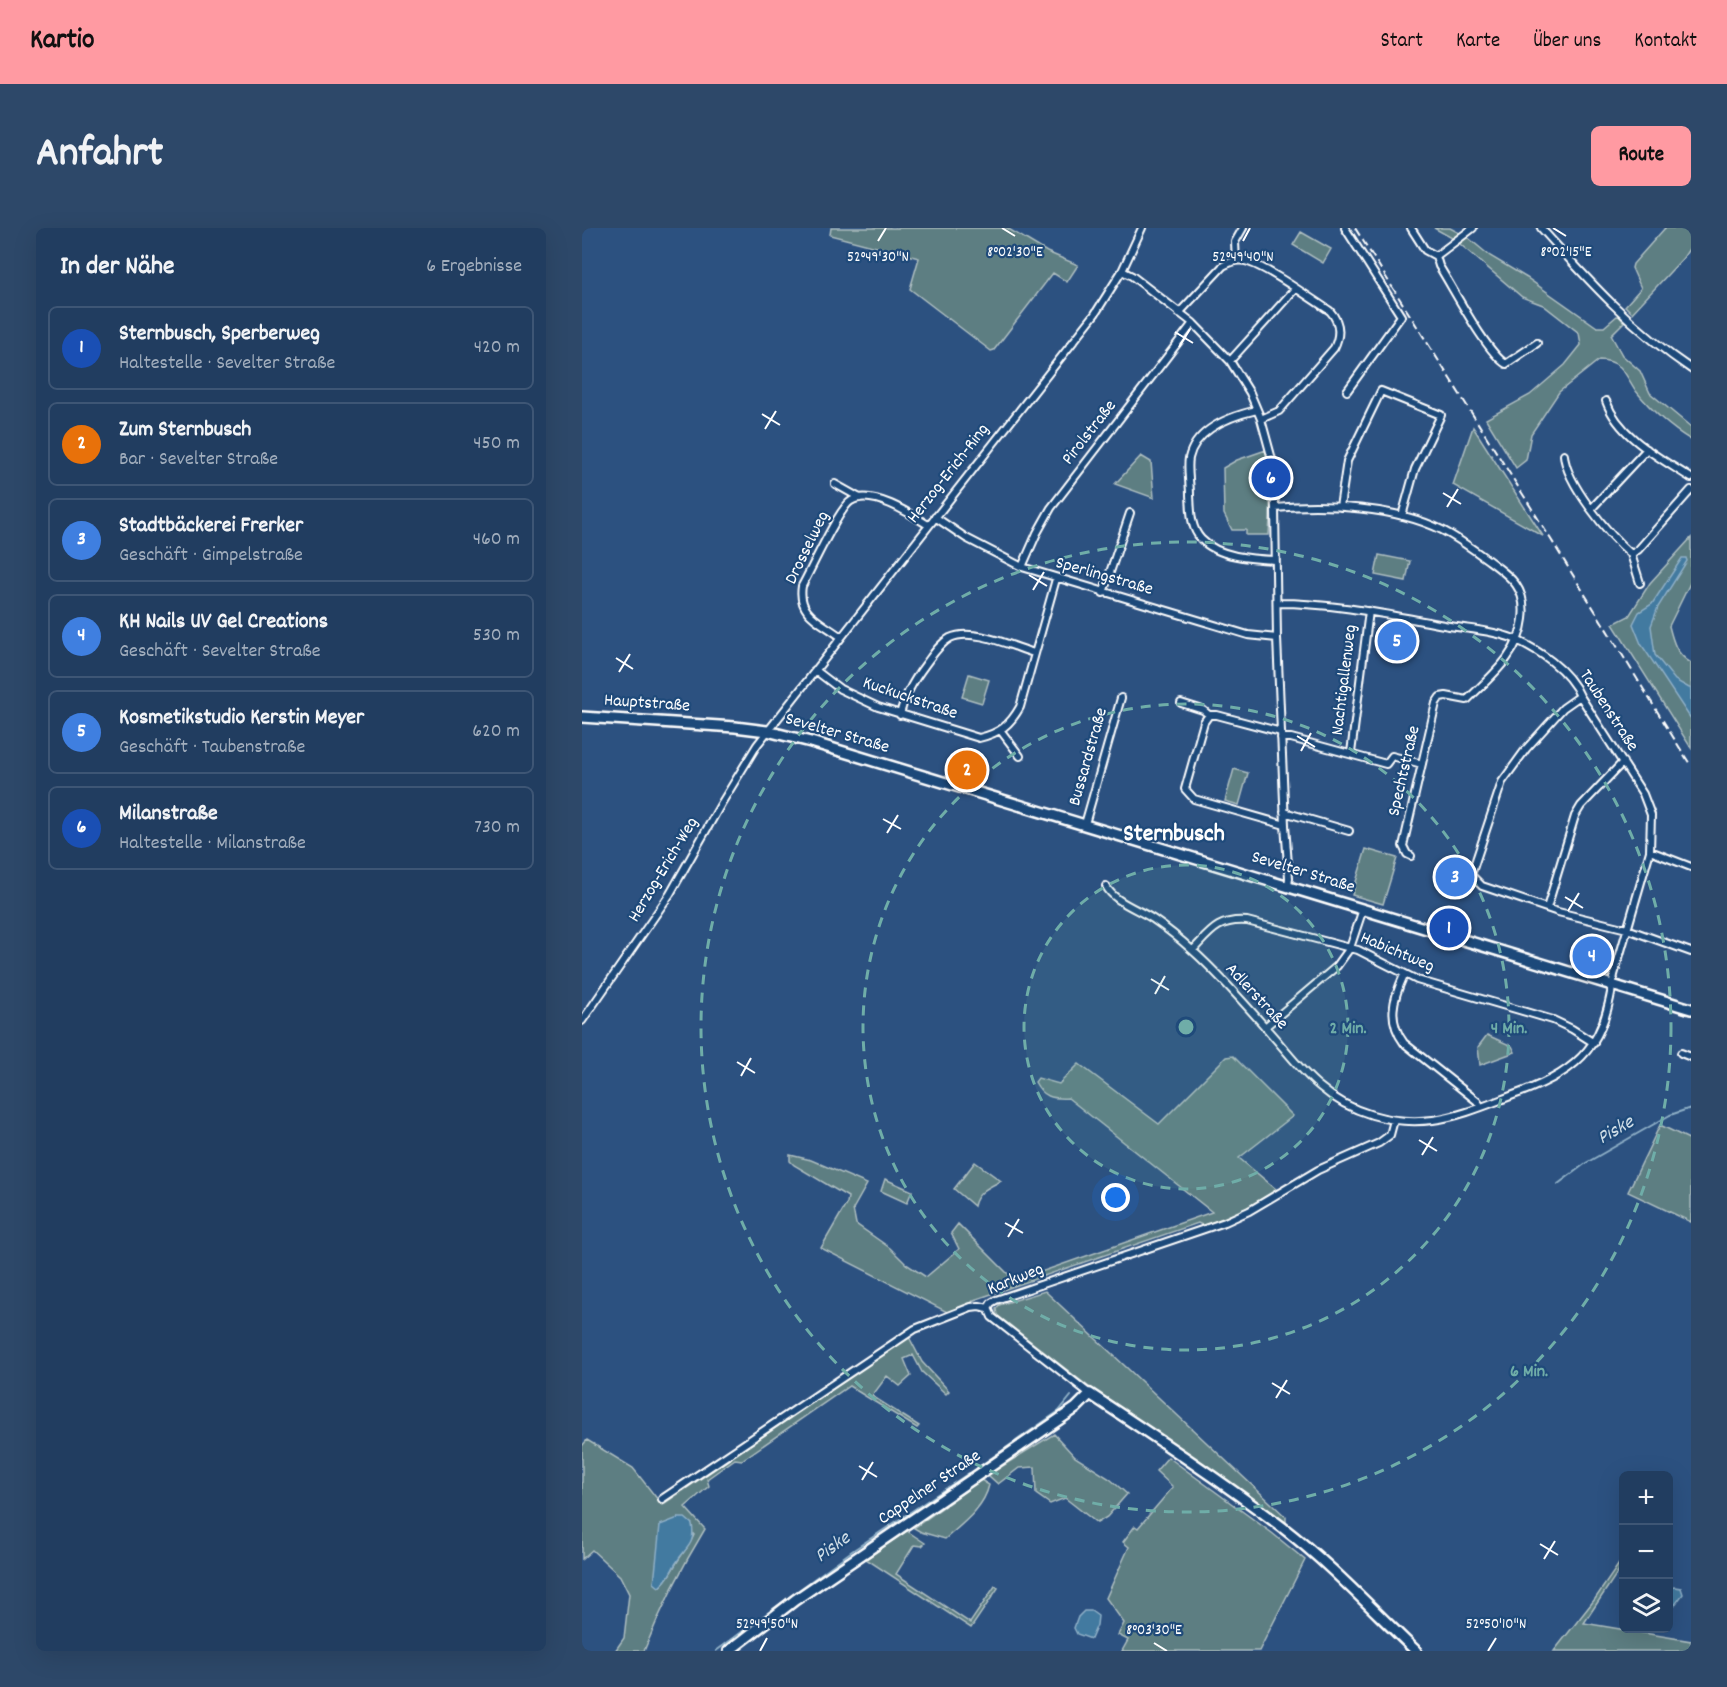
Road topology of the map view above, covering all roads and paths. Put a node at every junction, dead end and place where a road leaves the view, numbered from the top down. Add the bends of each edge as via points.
1 (1142, 228) edge
2 (1243, 228) edge
3 (1346, 228) edge
4 (1411, 228) edge
5 (1473, 228) edge
6 (1541, 228) edge
7 (1436, 256) junction
8 (1236, 261) junction
9 (1122, 271) junction
10 (1296, 290) junction
11 (1179, 313) junction
12 (1193, 323) junction
13 (1537, 344) dead end
14 (1230, 361) junction
15 (1691, 369) edge
16 (1347, 391) dead end
17 (1606, 401) dead end
18 (1257, 410) junction
19 (1261, 419) junction
20 (1647, 449) junction
21 (1564, 455) dead end
22 (1691, 478) edge
23 (835, 484) dead end
24 (1691, 490) edge
25 (860, 498) junction
26 (1340, 507) junction
27 (1275, 508) junction
28 (1592, 508) junction
29 (1130, 513) dead end
30 (934, 516) junction
31 (1402, 516) junction
32 (928, 525) junction
33 (1631, 554) junction
34 (1275, 560) junction
35 (1022, 567) junction
36 (1056, 579) junction
37 (1640, 583) dead end
38 (1103, 593) junction
39 (1277, 603) junction
40 (1369, 611) junction
41 (841, 637) junction
42 (1276, 638) junction
43 (1517, 641) junction
44 (1034, 653) junction
45 (815, 670) junction
46 (1580, 696) junction
47 (1121, 698) dead end
48 (1181, 703) dead end
49 (900, 715) junction
50 (1209, 715) junction
51 (582, 717) edge
52 (1001, 730) junction
53 (767, 731) junction
54 (1281, 735) junction
55 (1351, 753) junction
56 (1020, 756) dead end
57 (1623, 762) junction
58 (1422, 764) junction
59 (1284, 812) junction
60 (1085, 824) junction
61 (1285, 825) junction
62 (1349, 831) dead end
63 (1650, 851) junction
64 (1411, 856) dead end
65 (1691, 867) edge
66 (1106, 886) dead end
67 (1288, 886) junction
68 (1547, 908) junction
69 (1363, 909) junction
70 (1627, 929) junction
71 (1350, 948) junction
72 (1193, 950) junction
73 (1691, 952) edge
74 (1404, 975) junction
75 (1613, 984) junction
76 (1691, 1009) edge
77 (582, 1021) edge
78 (1265, 1027) junction
79 (1594, 1043) junction
80 (1681, 1053) dead end
81 (1691, 1057) edge
82 (1480, 1107) junction
83 (1394, 1120) junction
84 (988, 1308) junction
85 (1090, 1394) junction
86 (662, 1499) dead end
87 (729, 1651) edge
88 (1416, 1651) edge

1 - 9 street, Herzog-Erich-Ring
2 - 8 street via 1235,242
3 - 16 street via 1401,316
4 - 7 street via 1425,250
5 - 7 street
6 - 15 street via 1623,315
7 - 13 street via 1500,361 1511,362
8 - 10 street via 1247,261
8 - 11 street via 1216,272
9 - 11 street
9 - 30 street, Herzog-Erich-Ring via 1095,314
10 - 14 street
10 - 19 street via 1335,316 1339,328 1337,341 1279,411
11 - 12 street
12 - 14 street
12 - 35 street, Pirolstraße via 1051,508
14 - 18 street
17 - 20 street via 1612,416
18 - 19 street
18 - 34 street via 1210,428 1199,438 1189,458 1191,512 1193,526 1213,548 1238,556
19 - 27 street via 1273,463
20 - 22 street
20 - 28 street
21 - 28 street via 1565,465
23 - 25 street
24 - 33 street
25 - 32 street via 891,504
25 - 41 street, Drosselweg via 850,501 840,514 802,586 800,598 812,616
26 - 27 street
26 - 31 street
26 - 31 street via 1347,460 1381,391 1441,415 1415,469
27 - 34 street
28 - 33 street
29 - 38 street
30 - 32 street, Herzog-Erich-Ring
30 - 35 street, Sperlingstraße
31 - 43 street via 1442,530 1517,584 1523,601
32 - 41 street, Herzog-Erich-Ring
33 - 37 street
34 - 39 street
35 - 36 street, Sperlingstraße
36 - 38 street, Sperlingstraße
36 - 44 street
38 - 42 street, Sperlingstraße via 1248,635
39 - 40 street, Taubenstraße
39 - 42 street
40 - 43 street, Taubenstraße
40 - 55 street, Nachtigallenweg
41 - 45 street, Herzog-Erich-Ring
42 - 54 street
43 - 46 street, Taubenstraße via 1568,675
43 - 58 street, Spechtstraße via 1506,661 1467,700 1440,697
44 - 49 street via 972,634 949,639 916,677
44 - 52 street via 1020,707
45 - 49 street, Kuckuckstraße via 840,689
45 - 53 street, Herzog-Erich-Ring
46 - 57 street, Taubenstraße
46 - 68 street via 1563,708 1526,748 1502,782 1471,875 1482,886
47 - 60 street, Bussardstraße
48 - 50 street
49 - 52 street, Kuckuckstraße via 980,738
50 - 54 street
50 - 61 street via 1185,789 1188,795
51 - 53 street, Hauptstraße
52 - 56 street
53 - 60 street, Sevelter Straße
53 - 77 street, Herzog-Erich-Weg via 657,914
54 - 55 street
54 - 59 street
55 - 58 street via 1386,764 1392,756
57 - 63 street, Taubenstraße via 1649,805
57 - 68 street via 1575,816
58 - 64 street, Spechtstraße via 1403,846
59 - 61 street
59 - 62 street
60 - 67 street, Sevelter Straße
61 - 67 street
63 - 65 street
63 - 70 street, Taubenstraße
66 - 72 street, Adlerstraße via 1110,893 1154,919
67 - 69 street, Sevelter Straße
68 - 70 street
69 - 71 street
69 - 75 street, Sevelter Straße
70 - 73 street
70 - 75 street, Taubenstraße
71 - 72 street, Habichtweg via 1234,920 1215,927
71 - 74 street, Habichtweg
71 - 78 street via 1337,966
72 - 78 street, Adlerstraße
74 - 79 street, Habichtweg via 1553,1020
74 - 82 street via 1394,1004 1392,1021 1397,1034
75 - 76 street, Sevelter Straße
75 - 79 street, Adlerstraße
78 - 83 street, Adlerstraße via 1328,1094 1352,1107
79 - 82 street, Adlerstraße via 1584,1057 1560,1074
80 - 81 street
82 - 83 street, Adlerstraße via 1431,1120
83 - 84 street, Karkweg via 1389,1135 1379,1143 1311,1174 1226,1222 996,1300
84 - 85 street via 992,1317
84 - 86 street, Karkweg via 971,1307 915,1329
85 - 87 street, Cappelner Straße via 1076,1408 805,1593
85 - 88 street via 1283,1528

